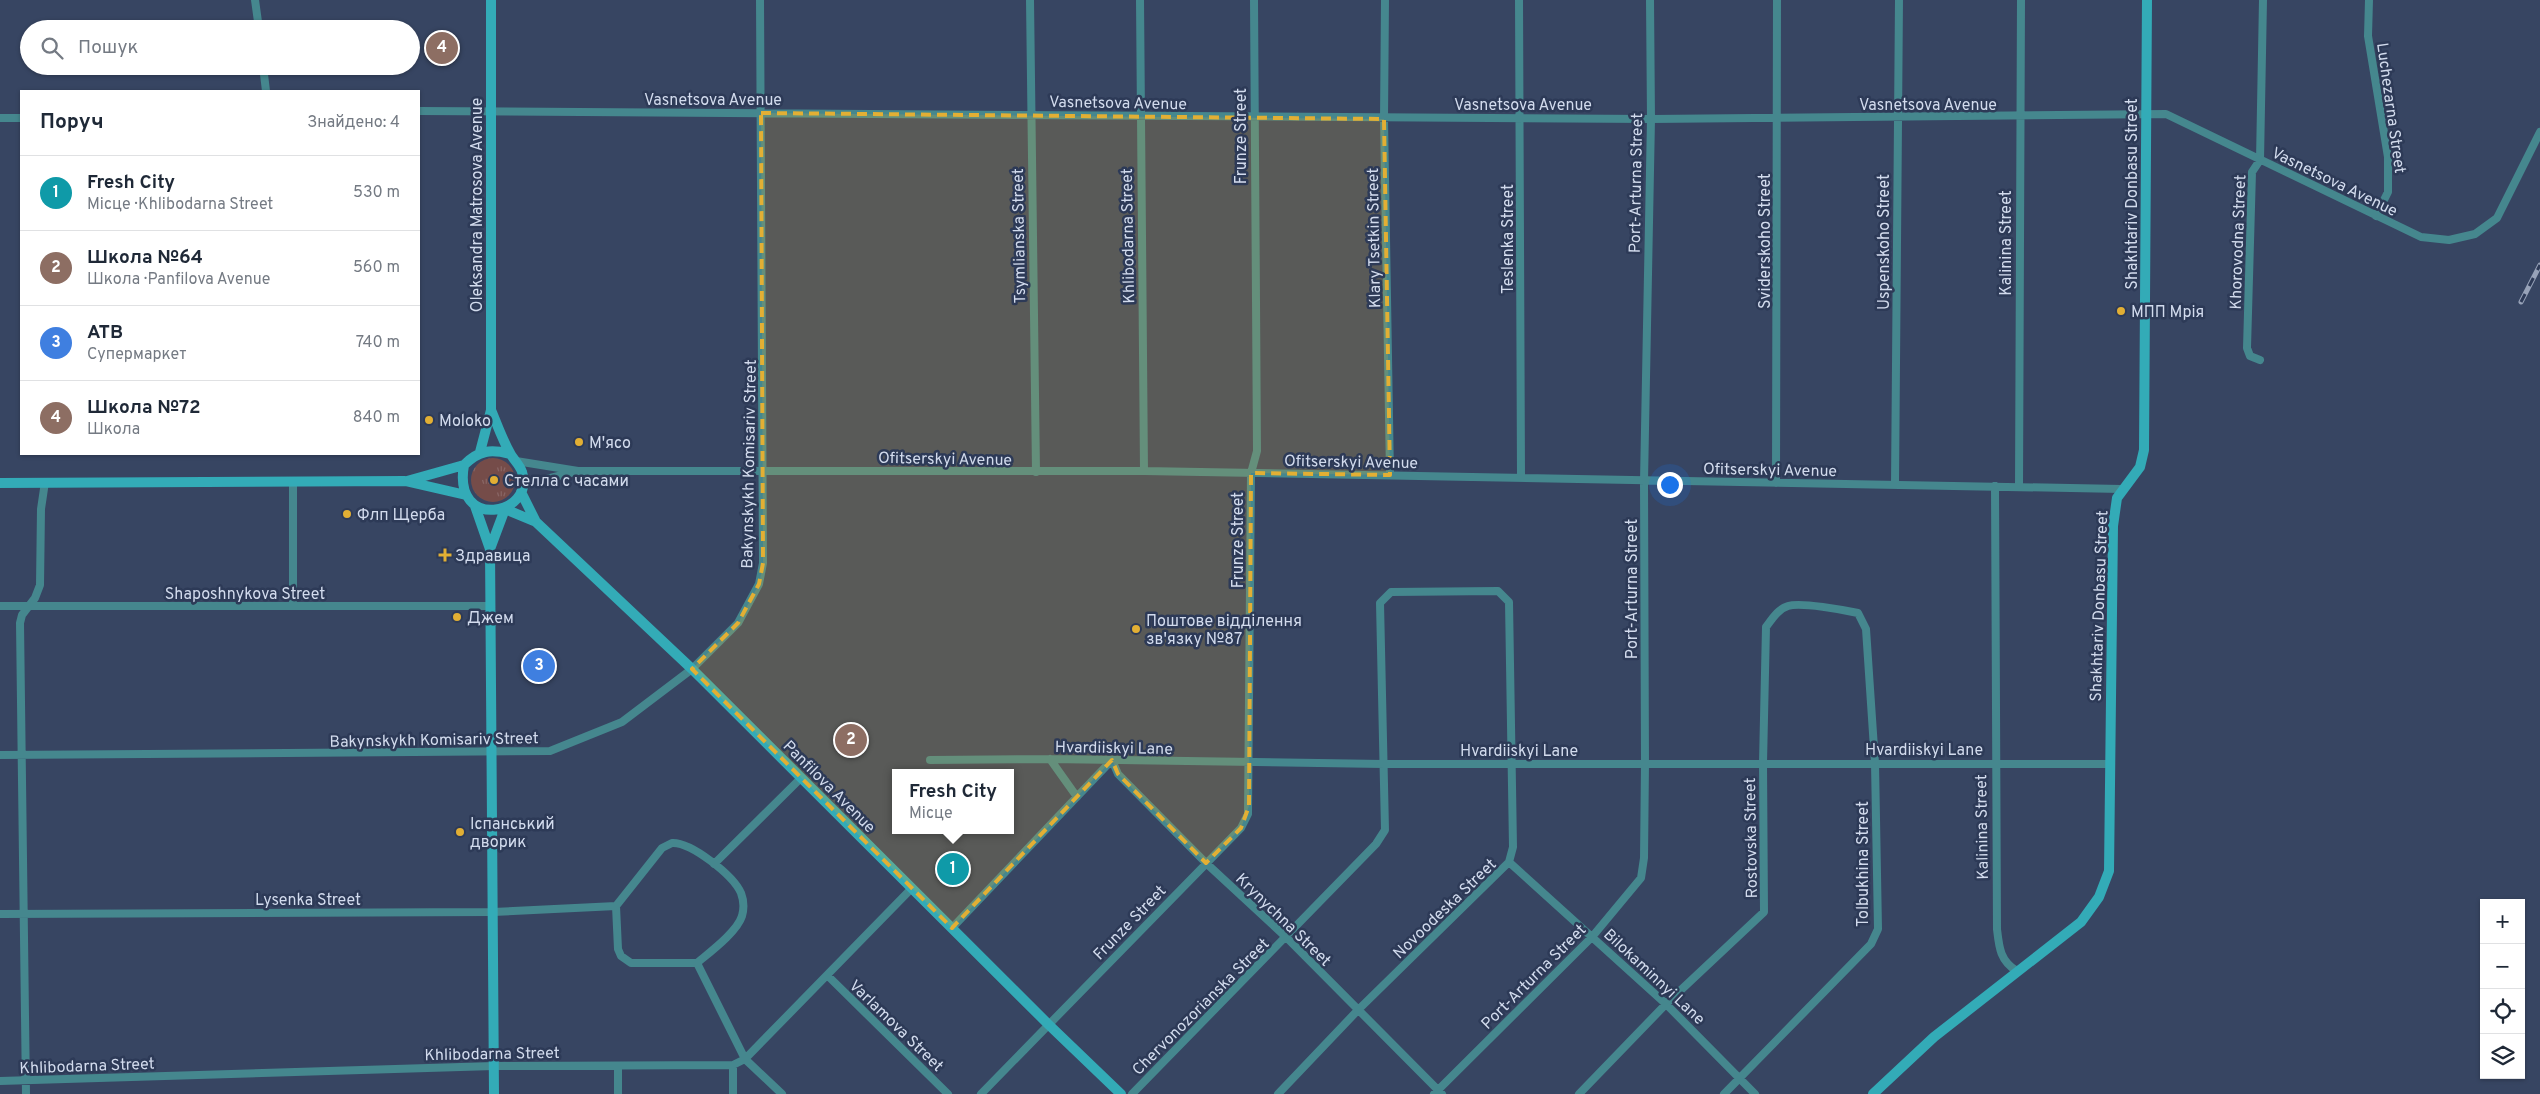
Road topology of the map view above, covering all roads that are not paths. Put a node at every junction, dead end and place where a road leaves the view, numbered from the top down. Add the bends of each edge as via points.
1 (255, 0) edge
2 (491, 0) edge
3 (760, 0) edge
4 (1030, 0) edge
5 (1140, 0) edge
6 (1254, 0) edge
7 (1385, 0) edge
8 (1519, 0) edge
9 (1650, 0) edge
10 (1777, 0) edge
11 (1899, 0) edge
12 (2021, 0) edge
13 (2147, 0) edge
14 (2262, 0) edge
15 (2369, 0) edge
16 (258, 20) edge
17 (264, 75) edge
18 (266, 90) edge
19 (420, 111) edge
20 (491, 111) junction
21 (761, 113) junction
22 (1030, 114) junction
23 (2146, 116) junction
24 (1140, 117) junction
25 (1254, 117) junction
26 (1520, 117) junction
27 (2020, 117) junction
28 (0, 118) edge
29 (20, 118) edge
30 (1778, 118) junction
31 (1898, 118) junction
32 (1384, 119) junction
33 (1650, 120) junction
34 (2540, 132) edge
35 (2260, 160) junction
36 (2376, 216) junction
37 (2260, 360) dead end
38 (491, 410) junction
39 (480, 452) junction
40 (513, 458) junction
41 (464, 465) junction
42 (763, 469) junction
43 (578, 471) junction
44 (1144, 471) junction
45 (1036, 472) junction
46 (1251, 472) junction
47 (1390, 475) junction
48 (1521, 477) junction
49 (405, 481) junction
50 (1644, 481) junction
51 (45, 482) junction
52 (293, 482) junction
53 (0, 483) edge
54 (1776, 483) junction
55 (1895, 484) junction
56 (1995, 486) junction
57 (2019, 487) junction
58 (522, 489) junction
59 (2122, 489) junction
60 (466, 495) junction
61 (476, 506) junction
62 (505, 509) junction
63 (536, 522) junction
64 (490, 549) junction
65 (0, 606) edge
66 (28, 606) junction
67 (293, 606) junction
68 (491, 606) junction
69 (1820, 607) joint
70 (692, 669) junction
71 (492, 752) junction
72 (0, 756) edge
73 (22, 756) junction
74 (1050, 759) junction
75 (930, 760) dead end
76 (1112, 760) junction
77 (1763, 762) junction
78 (1874, 762) junction
79 (1995, 762) junction
80 (1250, 763) junction
81 (1511, 763) junction
82 (1645, 763) junction
83 (1383, 764) junction
84 (2109, 764) junction
85 (801, 778) junction
86 (1078, 797) junction
87 (1509, 862) junction
88 (1206, 863) junction
89 (714, 864) junction
90 (912, 888) junction
91 (616, 906) junction
92 (493, 912) junction
93 (0, 914) edge
94 (24, 914) junction
95 (952, 928) junction
96 (1592, 937) junction
97 (1286, 938) junction
98 (697, 963) junction
99 (2017, 971) junction
100 (827, 975) junction
101 (1666, 1004) junction
102 (1358, 1010) junction
103 (1048, 1024) junction
104 (745, 1059) junction
105 (733, 1065) junction
106 (494, 1066) junction
107 (618, 1066) junction
108 (1740, 1078) junction
109 (0, 1081) edge
110 (26, 1081) junction
111 (1438, 1093) edge
112 (26, 1094) edge
113 (494, 1094) edge
114 (618, 1094) edge
115 (733, 1094) edge
116 (782, 1094) edge
117 (948, 1094) edge
118 (981, 1094) edge
119 (1121, 1094) edge
120 (1132, 1094) edge
121 (1278, 1094) edge
122 (1579, 1094) edge
123 (1724, 1094) edge
124 (1755, 1094) edge
125 (1873, 1094) edge

1 - 16 street
2 - 20 main road, Oleksandra Matrosova Avenue
3 - 21 street, Bakynskykh Komisariv Street
4 - 22 street, Tsymlianska Street
5 - 24 street, Khlibodarna Street
6 - 25 street, Frunze Street
7 - 32 street, Klary Tsetkin Street
8 - 26 street, Teslenka Street
9 - 33 street, Port-Arturna Street
10 - 30 street, Sviderskoho Street
11 - 31 street, Uspenskoho Street
12 - 27 street, Kalinina Street
13 - 23 main road, Shakhtariv Donbasu Street
14 - 35 street, Khorovodna Street
15 - 36 street, Luchezarna Street via 2368,36 2388,157 2388,192
17 - 18 street
19 - 20 street, Vasnetsova Avenue
20 - 21 street, Vasnetsova Avenue
20 - 38 main road, Oleksandra Matrosova Avenue
21 - 22 street, Vasnetsova Avenue
21 - 42 street, Bakynskykh Komisariv Street
22 - 24 street, Vasnetsova Avenue
22 - 45 street, Tsymlianska Street
23 - 27 street, Vasnetsova Avenue
23 - 35 street, Vasnetsova Avenue via 2166,114
23 - 59 main road, Shakhtariv Donbasu Street via 2144,450 2140,467
24 - 25 street, Vasnetsova Avenue
24 - 44 street, Khlibodarna Street
25 - 32 street, Vasnetsova Avenue
25 - 46 street, Frunze Street via 1257,451
26 - 32 street, Vasnetsova Avenue
26 - 33 street, Vasnetsova Avenue
26 - 48 street, Teslenka Street
27 - 31 street, Vasnetsova Avenue
27 - 57 street, Kalinina Street
28 - 29 street
30 - 31 street, Vasnetsova Avenue
30 - 33 street, Vasnetsova Avenue
30 - 54 street, Sviderskoho Street
31 - 55 street, Uspenskoho Street
32 - 47 street, Klary Tsetkin Street
33 - 50 street, Port-Arturna Street
34 - 36 street, Vasnetsova Avenue via 2497,218 2475,234 2449,240 2421,237
35 - 36 street, Vasnetsova Avenue
35 - 37 street, Khorovodna Street via 2252,172 2247,348 2250,356
38 - 39 main road
38 - 40 main road
39 - 40 main road via 495,450
39 - 41 main road
40 - 43 street
40 - 58 main road via 523,473
41 - 49 main road
41 - 60 main road via 462,480
42 - 43 street, Ofitserskyi Avenue
42 - 45 street, Ofitserskyi Avenue
42 - 70 street, Bakynskykh Komisariv Street via 763,563 759,584 738,623
43 - 58 street
44 - 45 street, Ofitserskyi Avenue
44 - 46 street, Ofitserskyi Avenue
46 - 47 street, Ofitserskyi Avenue
46 - 80 street, Frunze Street
47 - 48 street, Ofitserskyi Avenue
48 - 50 street, Ofitserskyi Avenue
49 - 52 main road
49 - 60 main road
50 - 54 street, Ofitserskyi Avenue
50 - 82 street, Port-Arturna Street
51 - 52 main road
51 - 53 main road
51 - 66 street via 41,509 40,585
52 - 67 street
54 - 55 street, Ofitserskyi Avenue
55 - 56 street, Ofitserskyi Avenue
56 - 57 street, Ofitserskyi Avenue
56 - 79 street, Kalinina Street
57 - 59 street, Ofitserskyi Avenue
58 - 62 main road
58 - 63 main road, Panfilova Avenue
59 - 84 main road, Shakhtariv Donbasu Street via 2114,511 2112,530
60 - 61 main road
61 - 62 main road
61 - 64 main road
62 - 63 main road, Panfilova Avenue
62 - 64 main road
63 - 70 main road, Panfilova Avenue
64 - 68 main road
65 - 66 street, Shaposhnykova Street
66 - 67 street, Shaposhnykova Street
66 - 73 street via 20,623
67 - 68 street, Shaposhnykova Street
68 - 71 main road
69 - 77 street, Rostovska Street via 1789,605 1776,613 1766,627
69 - 78 street, Tolbukhina Street via 1858,613 1866,630
70 - 71 street, Bakynskykh Komisariv Street via 622,722 550,751
70 - 85 main road, Panfilova Avenue
71 - 73 street, Bakynskykh Komisariv Street
71 - 92 main road
72 - 73 street, Bakynskykh Komisariv Street
73 - 94 street
74 - 75 street, Hvardiiskyi Lane
74 - 76 street, Hvardiiskyi Lane
74 - 86 street
76 - 80 street, Hvardiiskyi Lane
76 - 86 street
76 - 88 street, Krynychna Street via 1118,774
77 - 78 street, Hvardiiskyi Lane
77 - 82 street, Hvardiiskyi Lane
77 - 101 street, Rostovska Street via 1764,912
78 - 79 street, Hvardiiskyi Lane
78 - 108 street, Tolbukhina Street via 1879,921 1876,936
79 - 84 street, Hvardiiskyi Lane
79 - 99 street, Kalinina Street via 1999,948 2009,966
80 - 83 street, Hvardiiskyi Lane
80 - 88 street, Frunze Street via 1249,806 1245,820
81 - 82 street, Hvardiiskyi Lane
81 - 83 street, Hvardiiskyi Lane
81 - 83 street, Novoodeska Street via 1509,602 1498,591 1391,592 1380,603
81 - 87 street, Novoodeska Street via 1513,847
82 - 96 street, Port-Arturna Street via 1641,878
83 - 97 street, Chervonozorianska Street via 1385,830 1376,844
84 - 99 main road, Shakhtariv Donbasu Street via 2109,871 2099,897 2081,922
85 - 89 street
85 - 90 main road, Panfilova Avenue
86 - 95 street
87 - 96 street, Bilokaminnyi Lane
87 - 102 street, Novoodeska Street
88 - 97 street, Krynychna Street
88 - 103 street, Frunze Street
89 - 91 street via 687,845 667,844
89 - 98 street via 740,892 743,914 736,926
90 - 95 main road, Panfilova Avenue
90 - 100 street, Khlibodarna Street
91 - 92 street, Lysenka Street
91 - 98 street via 618,949 626,961
92 - 94 street, Lysenka Street
92 - 106 main road
93 - 94 street, Lysenka Street
94 - 110 street
95 - 103 main road, Panfilova Avenue
96 - 101 street, Bilokaminnyi Lane
96 - 111 street, Port-Arturna Street
97 - 102 street, Krynychna Street
97 - 120 street, Chervonozorianska Street
98 - 104 street
99 - 125 main road via 1934,1037
100 - 104 street, Khlibodarna Street
100 - 117 street, Varlamova Street
101 - 108 street, Bilokaminnyi Lane
101 - 122 street, Rostovska Street
102 - 111 street, Krynychna Street
102 - 121 street, Novoodeska Street
103 - 118 street, Frunze Street
103 - 119 main road, Panfilova Avenue
104 - 105 street, Khlibodarna Street
104 - 116 street
105 - 107 street, Khlibodarna Street
105 - 115 street
106 - 107 street, Khlibodarna Street
106 - 110 street, Khlibodarna Street
106 - 113 main road
107 - 114 street
108 - 123 street, Tolbukhina Street
108 - 124 street, Bilokaminnyi Lane
109 - 110 street, Khlibodarna Street
110 - 112 street

